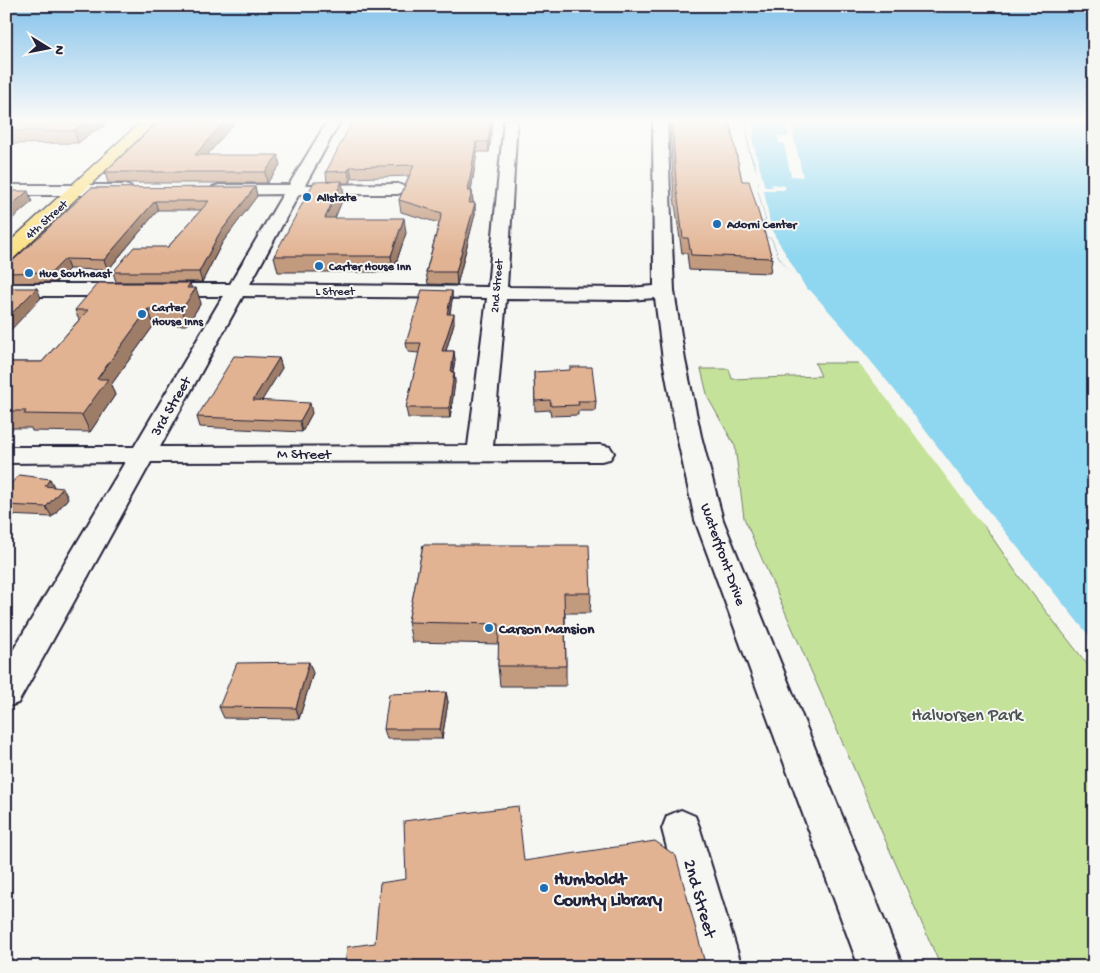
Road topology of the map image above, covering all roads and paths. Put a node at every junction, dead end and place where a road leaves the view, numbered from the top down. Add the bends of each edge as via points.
1 (104, 165) edge
2 (308, 165) edge
3 (507, 165) edge
4 (661, 165) edge
5 (6, 190) edge
6 (78, 190) junction
7 (141, 190) edge
8 (205, 190) edge
9 (294, 190) junction
10 (398, 190) dead end
11 (6, 255) edge
12 (6, 290) edge
13 (237, 290) junction
14 (664, 291) junction
15 (497, 293) junction
16 (480, 452) junction
17 (601, 452) dead end
18 (142, 454) junction
19 (6, 455) edge
20 (6, 693) edge
21 (681, 829) dead end
22 (720, 967) edge
23 (881, 967) edge

1 - 6 highway, 4th Street
2 - 9 street, 3rd Street
3 - 15 street, 2nd Street
4 - 14 street, Waterfront Drive
5 - 6 street
6 - 7 street
6 - 11 highway, 4th Street
8 - 9 street
9 - 10 street
9 - 13 street, 3rd Street
12 - 13 street, L Street
13 - 15 street, L Street
13 - 18 street, 3rd Street
14 - 15 street, L Street via 629,294
14 - 23 street, Waterfront Drive via 674,360 709,520
15 - 16 street, 2nd Street
16 - 17 street, M Street
16 - 18 street, M Street
18 - 19 street, M Street
18 - 20 street, 3rd Street
21 - 22 street, 2nd Street

